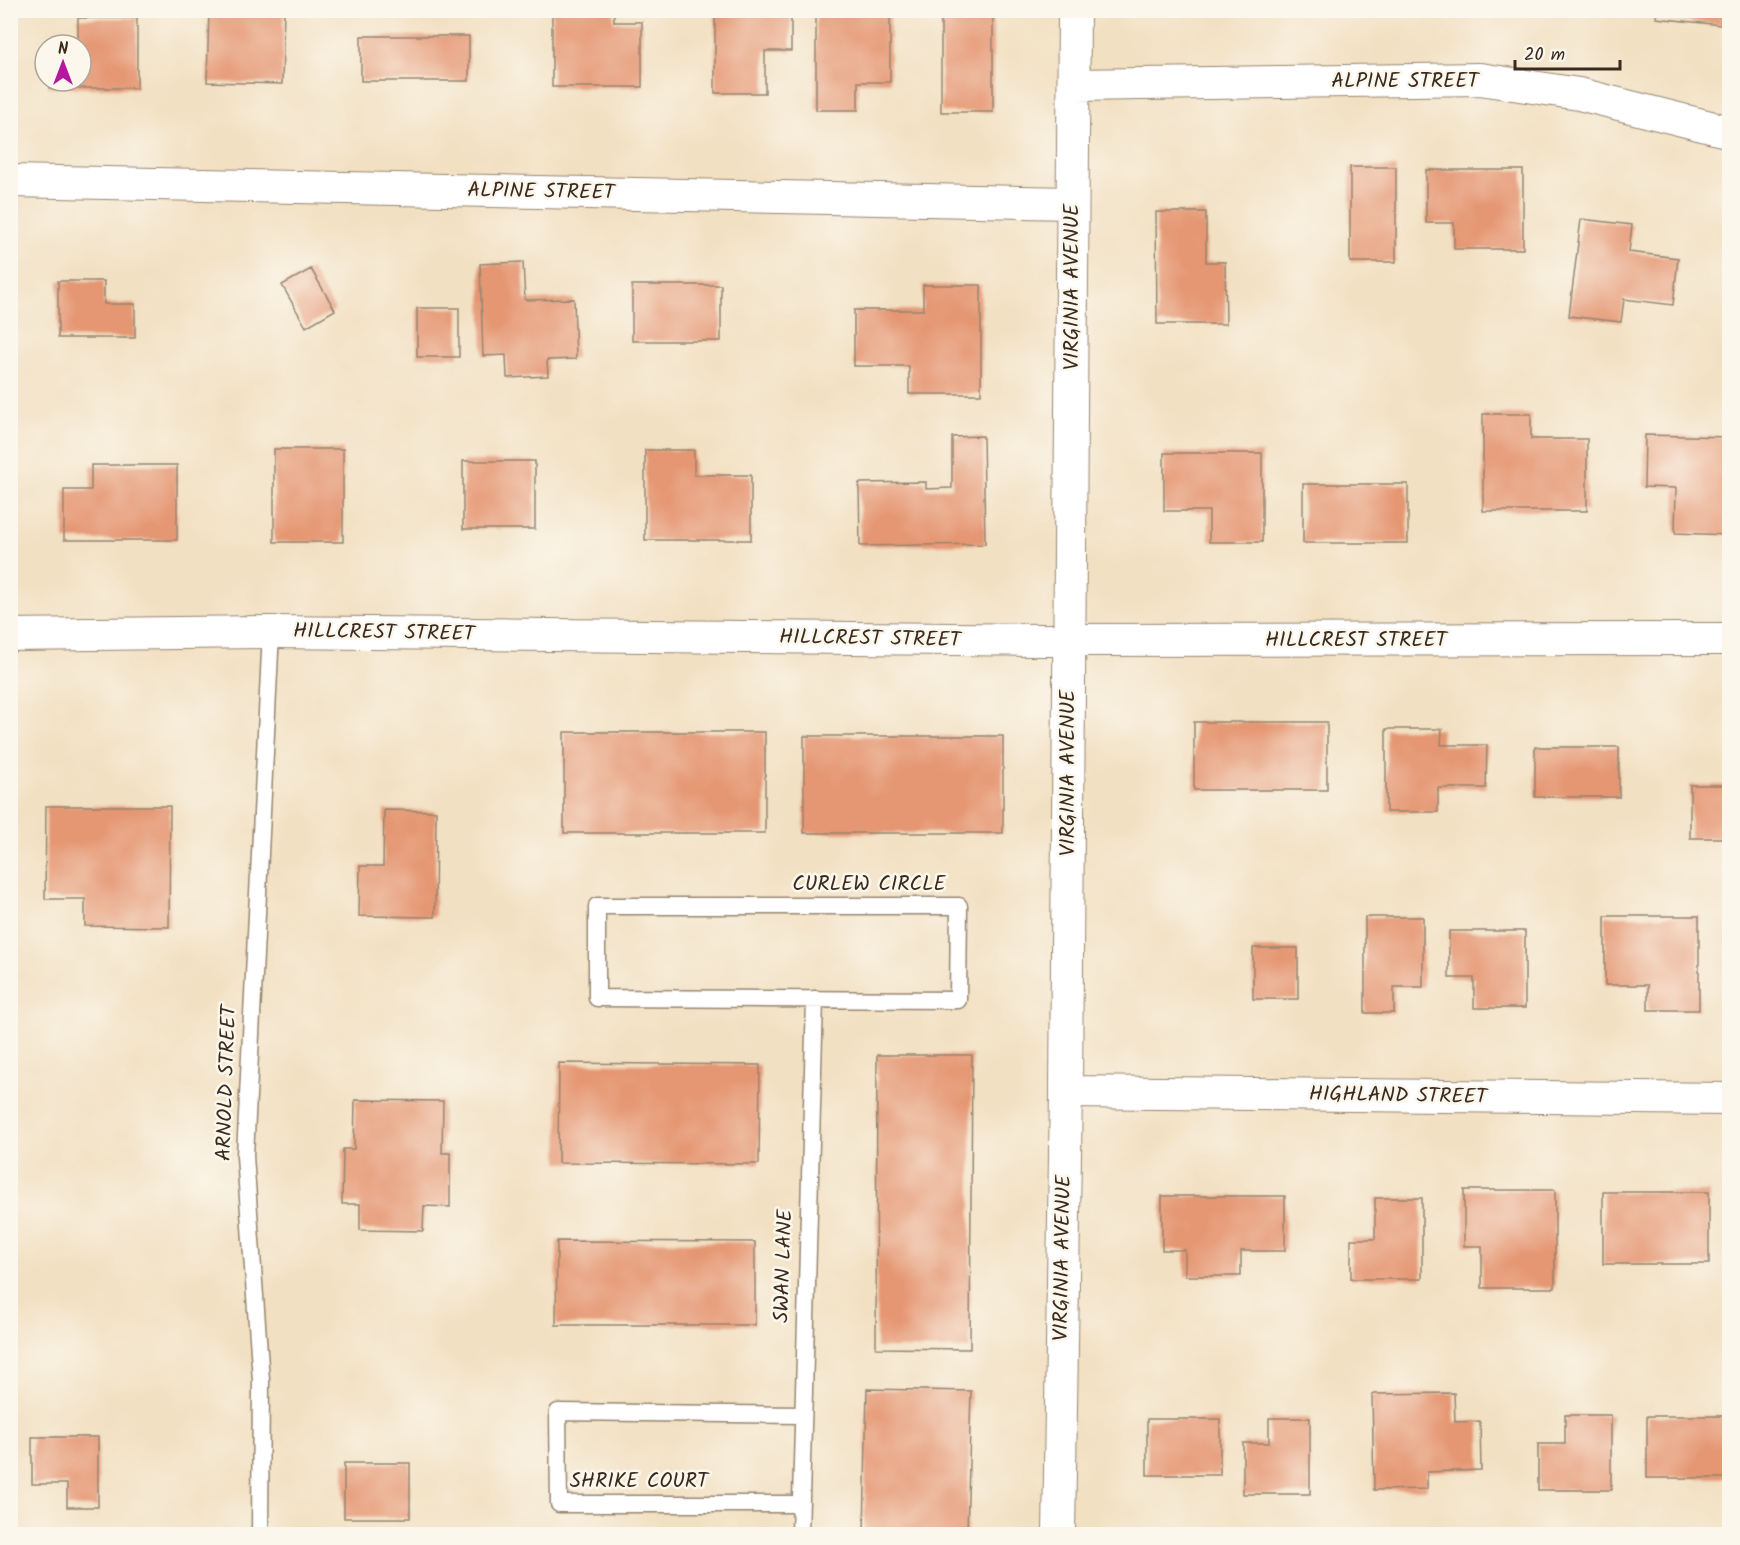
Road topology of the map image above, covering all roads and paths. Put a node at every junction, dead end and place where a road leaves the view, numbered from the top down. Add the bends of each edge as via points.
1 (1074, 10) edge
2 (1074, 85) junction
3 (1730, 132) edge
4 (10, 181) edge
5 (1072, 203) junction
6 (270, 632) junction
7 (10, 635) edge
8 (1730, 639) edge
9 (1069, 640) junction
10 (815, 999) junction
11 (1066, 1092) junction
12 (1730, 1099) edge
13 (802, 1415) junction
14 (801, 1504) junction
15 (260, 1534) edge
16 (800, 1534) edge
17 (1059, 1534) edge

1 - 2 street, VIRGINIA AVENUE
2 - 3 street, ALPINE STREET via 1480,79 1580,94
2 - 5 street, VIRGINIA AVENUE
4 - 5 street, ALPINE STREET
5 - 9 street, VIRGINIA AVENUE
6 - 7 street, HILLCREST STREET
6 - 9 street, HILLCREST STREET
6 - 15 lane, ARNOLD STREET via 245,1156 261,1380
8 - 9 street, HILLCREST STREET
9 - 11 street, VIRGINIA AVENUE
10 - 10 lane, CURLEW CIRCLE via 957,1000 959,906 597,906 597,998
10 - 13 lane, SWAN LANE
11 - 12 street, HIGHLAND STREET
11 - 17 street, VIRGINIA AVENUE
13 - 14 lane, SWAN LANE
13 - 14 lane, SHRIKE COURT via 558,1412 560,1504
14 - 16 lane, SWAN LANE

